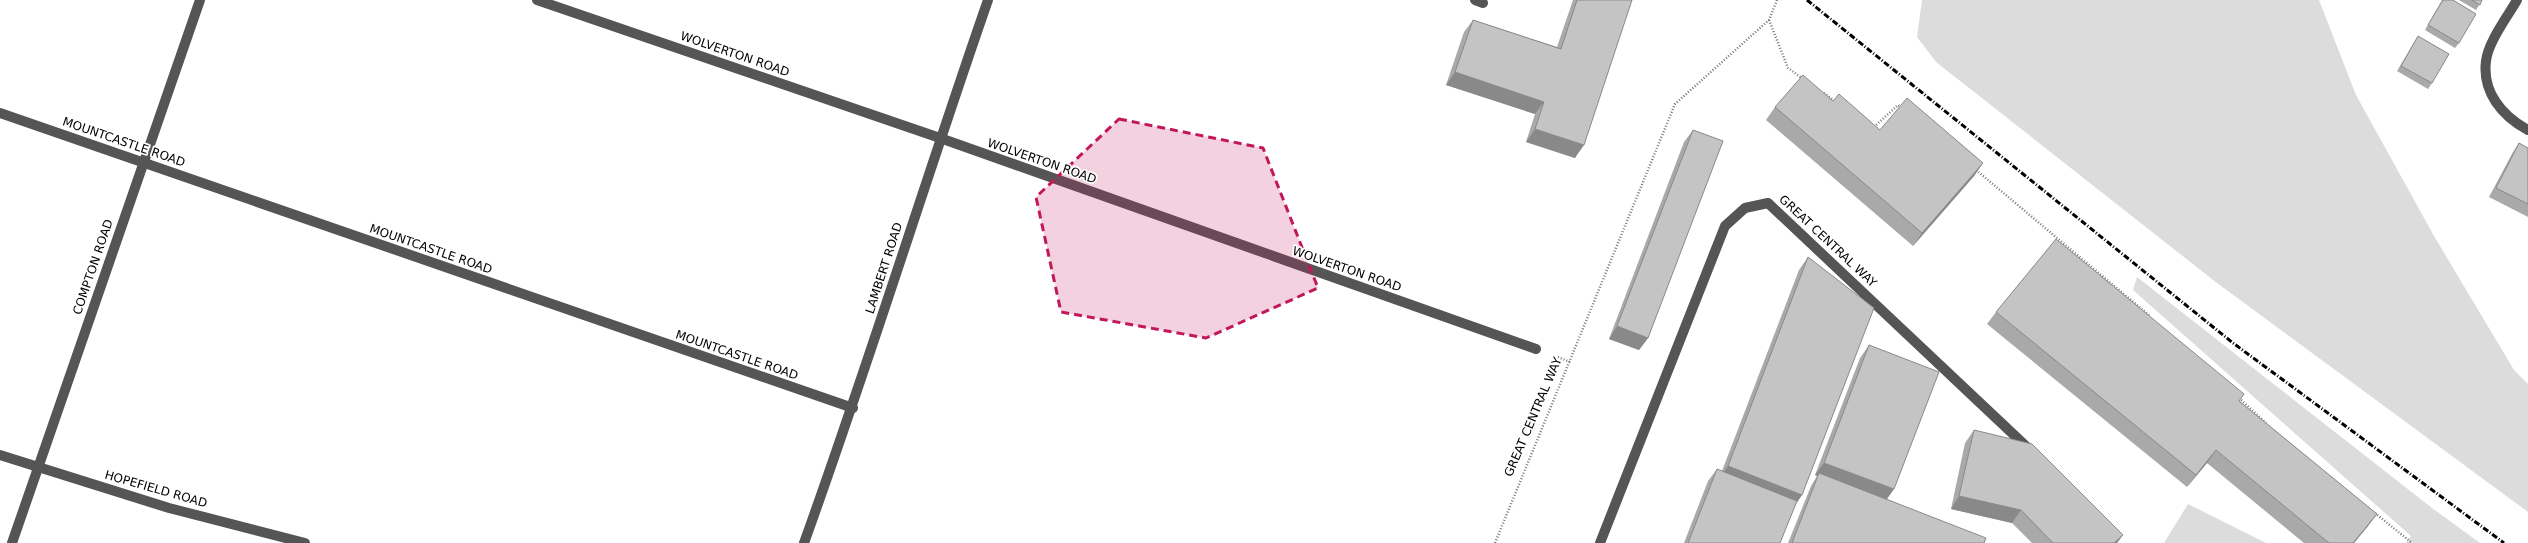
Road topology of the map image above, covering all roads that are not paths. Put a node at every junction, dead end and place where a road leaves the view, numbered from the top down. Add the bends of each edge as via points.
1 (200, 0) edge
2 (537, 0) edge
3 (988, 0) edge
4 (2517, 0) edge
5 (0, 113) edge
6 (2528, 130) edge
7 (940, 138) junction
8 (143, 163) junction
9 (1536, 349) dead end
10 (853, 408) junction
11 (0, 455) edge
12 (2037, 457) edge
13 (38, 467) junction
14 (12, 543) edge
15 (305, 543) edge
16 (804, 543) edge
17 (1600, 543) edge

1 - 8 street, COMPTON ROAD
2 - 7 street, WOLVERTON ROAD
3 - 7 street, LAMBERT ROAD
4 - 6 street via 2496,36 2486,60 2488,89 2500,110
5 - 8 street, MOUNTCASTLE ROAD
7 - 9 street, WOLVERTON ROAD
7 - 10 street, LAMBERT ROAD
8 - 10 street, MOUNTCASTLE ROAD
8 - 13 street, COMPTON ROAD
10 - 16 street, LAMBERT ROAD
11 - 13 street, HOPEFIELD ROAD
12 - 17 street, GREAT CENTRAL WAY via 1768,203 1744,208 1725,226
13 - 14 street, COMPTON ROAD
13 - 15 street, HOPEFIELD ROAD via 169,508

